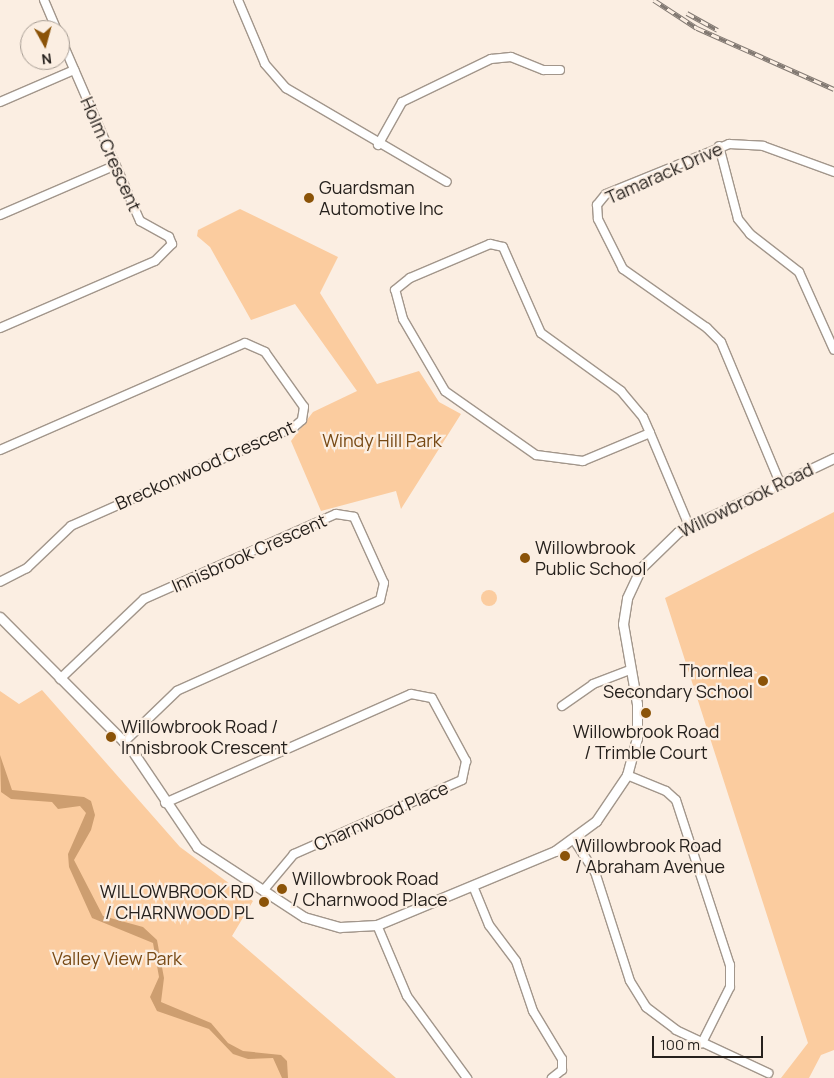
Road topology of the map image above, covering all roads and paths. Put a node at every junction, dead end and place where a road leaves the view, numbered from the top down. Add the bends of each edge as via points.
1 (44, 0) edge
2 (238, 0) edge
3 (53, 20) edge
4 (70, 61) edge
5 (74, 70) junction
6 (560, 70) dead end
7 (0, 102) edge
8 (378, 145) junction
9 (719, 146) junction
10 (116, 165) junction
11 (834, 172) edge
12 (447, 182) dead end
13 (0, 215) edge
14 (0, 328) edge
15 (834, 350) edge
16 (650, 433) junction
17 (0, 450) edge
18 (834, 458) edge
19 (780, 483) junction
20 (688, 526) junction
21 (0, 582) edge
22 (0, 617) edge
23 (630, 670) junction
24 (60, 679) junction
25 (562, 706) dead end
26 (124, 742) junction
27 (627, 775) junction
28 (165, 803) junction
29 (574, 840) junction
30 (473, 886) junction
31 (263, 891) junction
32 (376, 925) junction
33 (702, 1043) junction
34 (768, 1072) dead end
35 (467, 1078) edge
36 (552, 1078) edge

1 - 3 street
2 - 8 street via 265,64 286,88
4 - 5 street, Holm Crescent
5 - 7 street
5 - 10 street, Holm Crescent
6 - 8 street via 544,70 511,57 491,59 402,102
8 - 12 street
9 - 11 street, Tamarack Drive via 763,146
9 - 15 street via 738,219 750,234 799,272
9 - 19 street, Tamarack Drive via 606,194 599,201 597,215 626,272 708,328 721,342
10 - 13 street
10 - 14 street, Holm Crescent via 140,221 169,237 168,252
16 - 16 street via 630,399 541,333 507,254 499,245 410,278 396,290 403,320 445,392 536,455 583,462
16 - 20 street
17 - 21 street, Breckonwood Crescent via 245,343 262,348 304,407 302,420 294,427 71,526 27,568
18 - 19 street, Willowbrook Road
19 - 20 street, Willowbrook Road
20 - 23 street, Willowbrook Road via 656,549 631,586 623,624
22 - 24 street, Willowbrook Road
23 - 25 street via 593,684
23 - 27 street, Willowbrook Road via 638,728
24 - 26 street, Willowbrook Road
24 - 26 street, Innisbrook Crescent via 144,599 336,514 354,518 384,583 380,600 177,692
26 - 28 street, Willowbrook Road
27 - 29 street, Willowbrook Road via 603,813
27 - 33 street via 676,800 730,965 730,987
28 - 31 street, Willowbrook Road via 197,847
28 - 31 street, Charnwood Place via 411,694 432,698 466,761 462,780 294,854
29 - 30 street, Willowbrook Road
29 - 33 street via 595,872 627,972 640,999 668,1025
30 - 32 street, Willowbrook Road
30 - 36 street via 489,925 516,961 534,1014 562,1059 562,1070
31 - 32 street, Willowbrook Road via 322,923
32 - 35 street via 407,996
33 - 34 street

